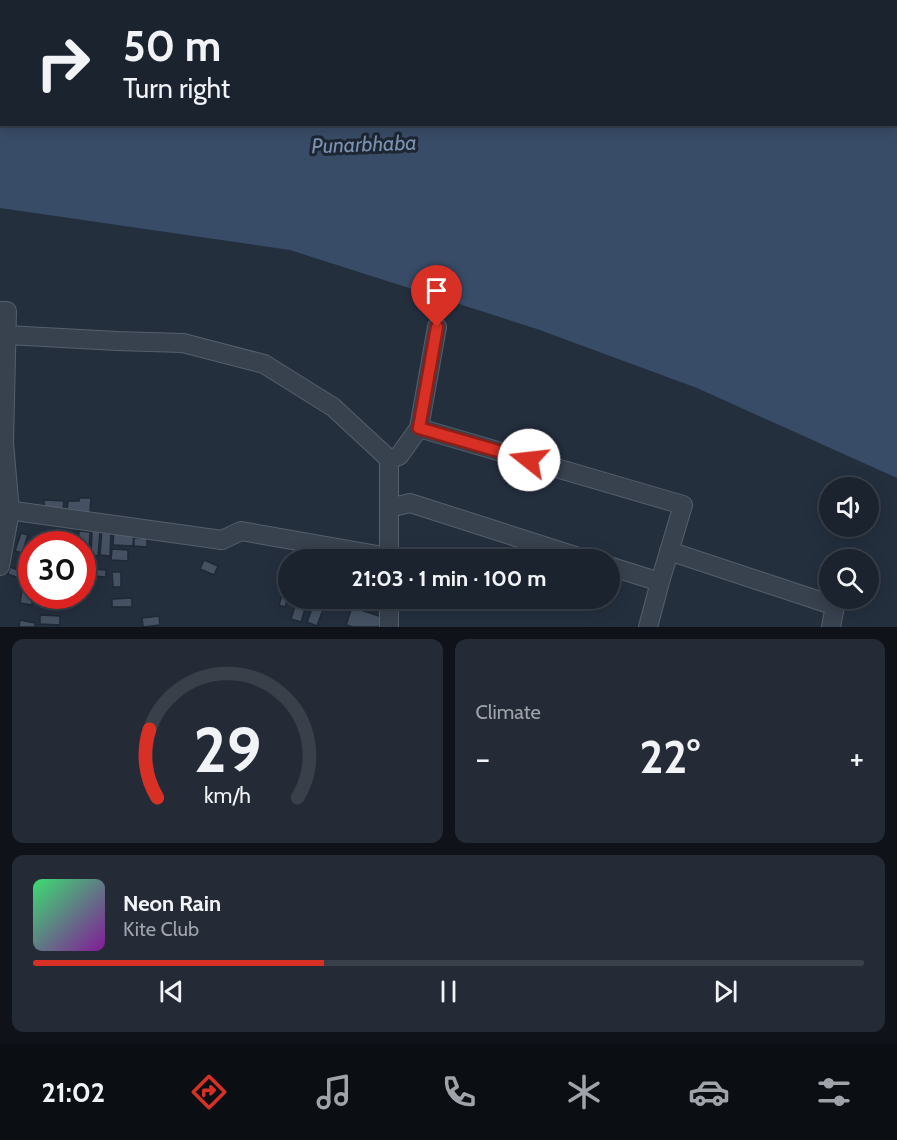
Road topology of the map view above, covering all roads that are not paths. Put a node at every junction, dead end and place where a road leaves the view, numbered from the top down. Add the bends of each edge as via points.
1 (0, 311) edge
2 (437, 327) dead end
3 (7, 335) junction
4 (3, 403) edge
5 (419, 428) junction
6 (389, 459) junction
7 (389, 508) junction
8 (5, 510) edge
9 (340, 549) edge
10 (389, 549) edge
11 (554, 549) edge
12 (669, 550) junction
13 (0, 566) edge
14 (620, 569) edge
15 (660, 582) junction
16 (389, 609) edge
17 (389, 627) edge
18 (648, 627) edge
19 (831, 627) edge

1 - 3 street via 7,311
2 - 5 street
3 - 4 street
3 - 6 street via 183,343 264,364 333,407
4 - 8 street
5 - 6 street via 399,456
5 - 12 street via 683,505
6 - 7 street
7 - 10 street
7 - 11 street via 410,503
8 - 9 street via 222,540 241,531
8 - 13 street
12 - 15 street
12 - 19 street via 835,606
14 - 15 street
15 - 18 street
16 - 17 street

